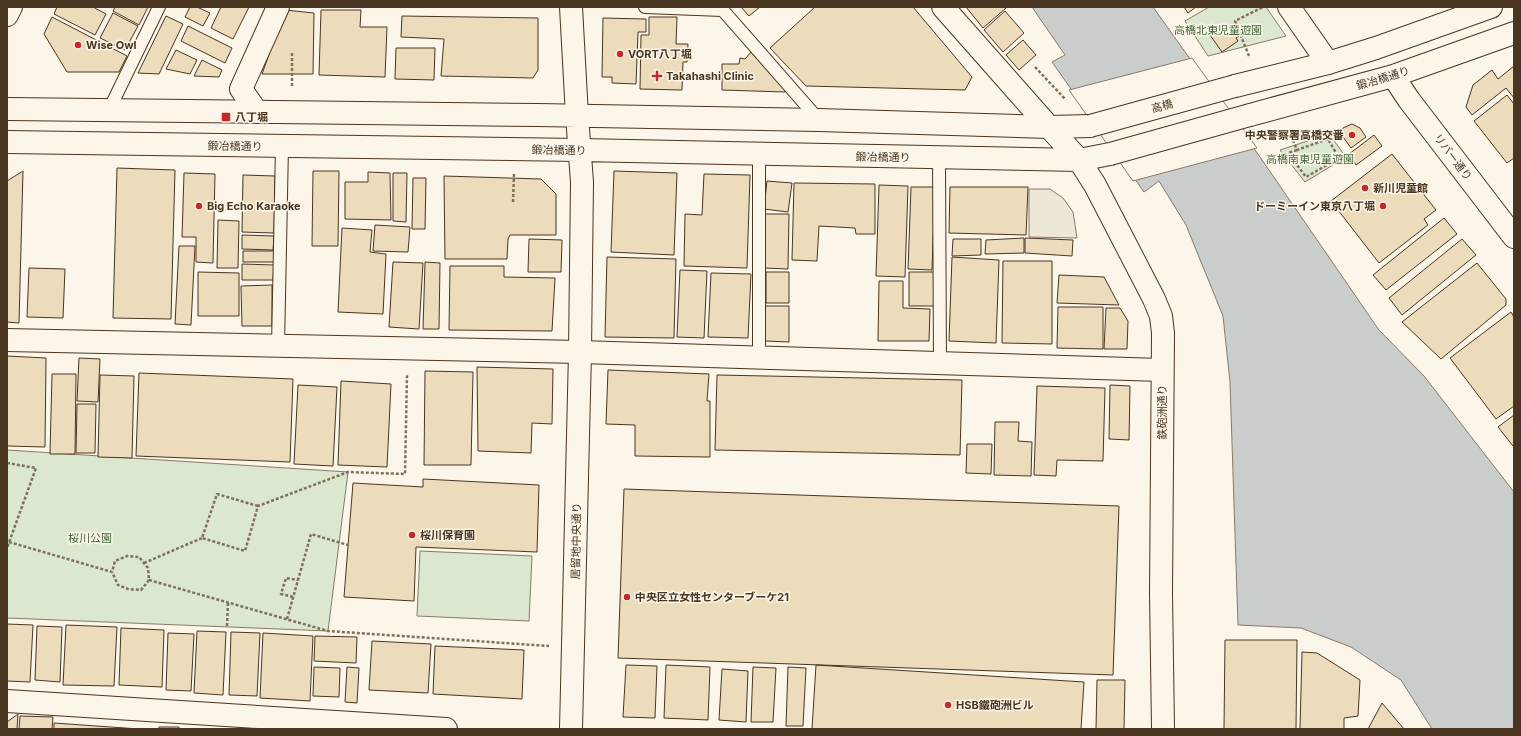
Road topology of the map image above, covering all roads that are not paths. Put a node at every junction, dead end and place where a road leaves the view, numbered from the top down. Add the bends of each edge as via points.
1 (11, 7) edge
2 (159, 7) edge
3 (278, 7) edge
4 (571, 7) edge
5 (645, 7) edge
6 (943, 7) edge
7 (1289, 7) edge
8 (1491, 7) edge
9 (721, 8) edge
10 (1458, 13) edge
11 (7, 16) edge
12 (1514, 33) edge
13 (1328, 63) junction
14 (1393, 76) junction
15 (7, 109) edge
16 (108, 110) junction
17 (257, 112) junction
18 (577, 116) junction
19 (819, 120) junction
20 (1049, 127) junction
21 (7, 142) edge
22 (282, 146) junction
23 (580, 150) junction
24 (759, 154) junction
25 (939, 158) junction
26 (1079, 160) junction
27 (1514, 237) edge
28 (7, 340) edge
29 (278, 347) junction
30 (580, 352) junction
31 (758, 358) junction
32 (940, 363) junction
33 (1162, 370) junction
34 (7, 701) edge
35 (289, 724) edge
36 (446, 729) edge
37 (571, 729) edge
38 (1163, 729) edge

1 - 11 street
2 - 16 lane
3 - 17 street via 241,89
4 - 18 street, 居留地中央通り
5 - 9 lane
6 - 20 street, 鉄砲洲通り
7 - 13 street
8 - 10 street
9 - 19 lane
10 - 13 street via 1376,48
12 - 14 street, 鍛冶橋通り
13 - 20 street, 高橋, bridge via 1090,126
14 - 26 street, 鍛冶橋通り, bridge via 1110,154
14 - 27 street, リバー通り
15 - 16 street
16 - 17 street
17 - 18 street
18 - 19 street
18 - 23 street, 居留地中央通り
19 - 20 street
20 - 26 street, 鉄砲洲通り
21 - 22 street, 鍛冶橋通り
22 - 23 street, 鍛冶橋通り
22 - 29 lane
23 - 24 street, 鍛冶橋通り
23 - 30 street, 居留地中央通り
24 - 25 street, 鍛冶橋通り
24 - 31 lane
25 - 26 street, 鍛冶橋通り
25 - 32 lane
26 - 33 street, 鉄砲洲通り via 1095,185 1161,316
28 - 29 street
29 - 30 street
30 - 31 street
30 - 37 street, 居留地中央通り
31 - 32 street
32 - 33 street
33 - 38 street, 鉄砲洲通り
34 - 35 street
35 - 36 street

